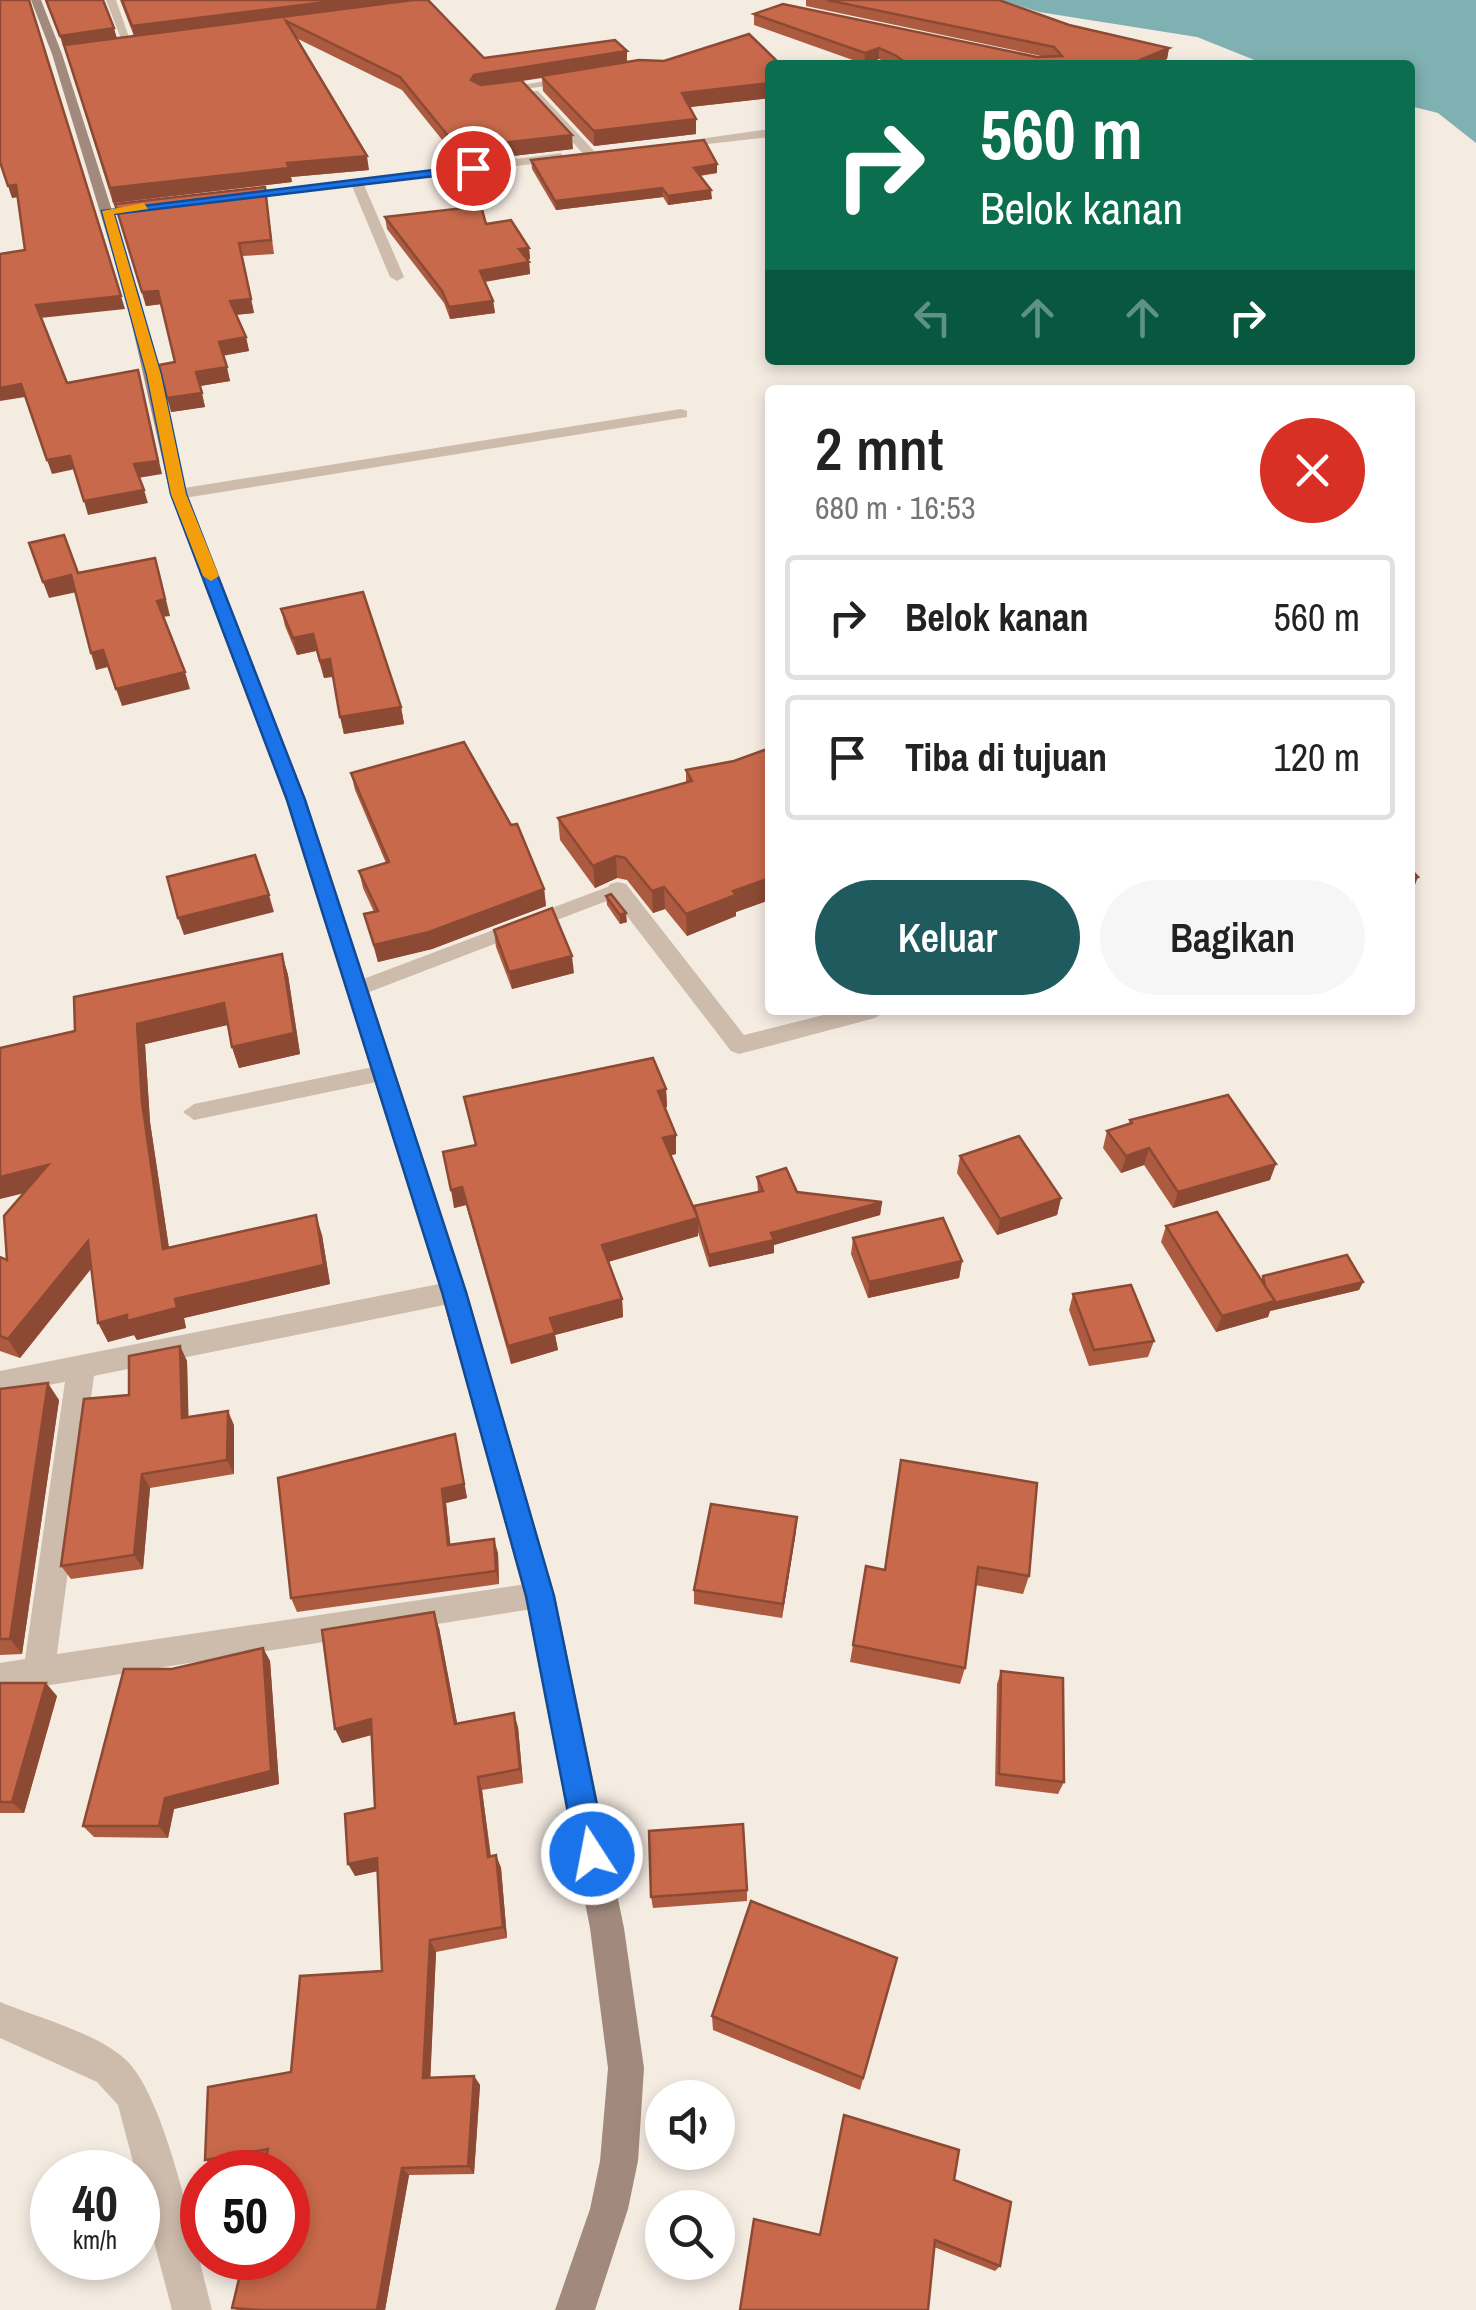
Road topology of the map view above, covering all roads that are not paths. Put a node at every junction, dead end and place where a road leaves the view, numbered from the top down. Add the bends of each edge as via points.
1 (36, 0) edge
2 (110, 0) edge
3 (147, 42) edge
4 (128, 44) junction
5 (110, 46) edge
6 (582, 78) edge
7 (527, 86) junction
8 (482, 92) edge
9 (765, 134) edge
10 (662, 146) edge
11 (608, 152) edge
12 (590, 154) junction
13 (357, 183) junction
14 (223, 198) edge
15 (397, 276) dead end
16 (681, 414) dead end
17 (178, 494) junction
18 (618, 889) joint
19 (357, 989) junction
20 (855, 1015) edge
21 (383, 1073) junction
22 (194, 1112) dead end
23 (454, 1292) junction
24 (81, 1368) junction
25 (0, 1382) edge
26 (540, 1596) junction
27 (40, 1670) junction
28 (0, 1678) edge
29 (0, 2020) edge
30 (192, 2310) edge
31 (575, 2310) edge

1 - 17 main road via 66,52 117,210
2 - 4 street
3 - 4 street
4 - 5 street
6 - 7 street
7 - 8 street
7 - 12 street
9 - 10 street
11 - 12 street
12 - 13 street
13 - 14 street
13 - 15 street
16 - 17 street
17 - 19 main road via 259,696
18 - 19 lane
18 - 20 street via 739,1045
19 - 21 main road
21 - 22 lane
21 - 23 main road
23 - 24 street
23 - 26 main road
24 - 25 street
24 - 27 street
26 - 27 street
26 - 31 main road via 624,2025 620,2161
27 - 28 street
29 - 30 street via 110,2069 132,2092

